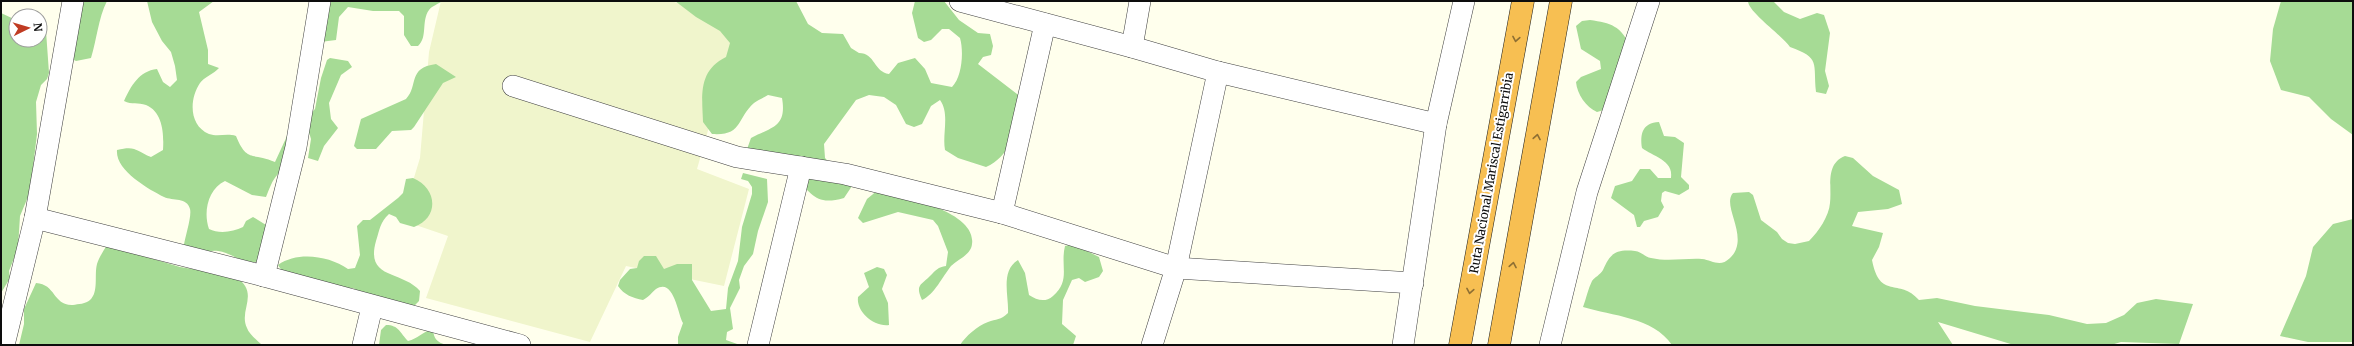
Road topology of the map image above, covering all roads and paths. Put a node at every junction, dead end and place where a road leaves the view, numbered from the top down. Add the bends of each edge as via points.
1 (74, 1) edge
2 (320, 1) edge
3 (960, 1) edge
4 (1140, 1) edge
5 (1464, 1) edge
6 (1523, 1) edge
7 (1561, 1) edge
8 (1649, 1) edge
9 (1046, 24) junction
10 (1132, 47) junction
11 (1218, 72) junction
12 (514, 86) dead end
13 (1436, 124) junction
14 (801, 167) junction
15 (1002, 213) junction
16 (35, 218) junction
17 (1176, 268) junction
18 (264, 276) junction
19 (1413, 283) junction
20 (372, 307) junction
21 (4, 345) edge
22 (363, 345) edge
23 (520, 345) edge
24 (758, 345) edge
25 (1152, 345) edge
26 (1402, 345) edge
27 (1460, 345) edge
28 (1499, 345) edge
29 (1550, 345) edge

1 - 16 street
2 - 18 street via 296,147
3 - 9 street
4 - 10 street
5 - 13 street
6 -> 27 highway, Ruta Nacional Mariscal Estigarribia
28 -> 7 highway
8 - 29 street via 1587,192
9 - 10 street
9 - 15 street
10 - 11 street
11 - 13 street
11 - 17 street
12 - 14 street via 737,157
13 - 19 street
14 - 15 street via 845,174
14 - 24 street
15 - 17 street
16 - 18 street
16 - 21 street
17 - 19 street
17 - 25 street
18 - 20 street
19 - 26 street
20 - 22 street
20 - 23 street

